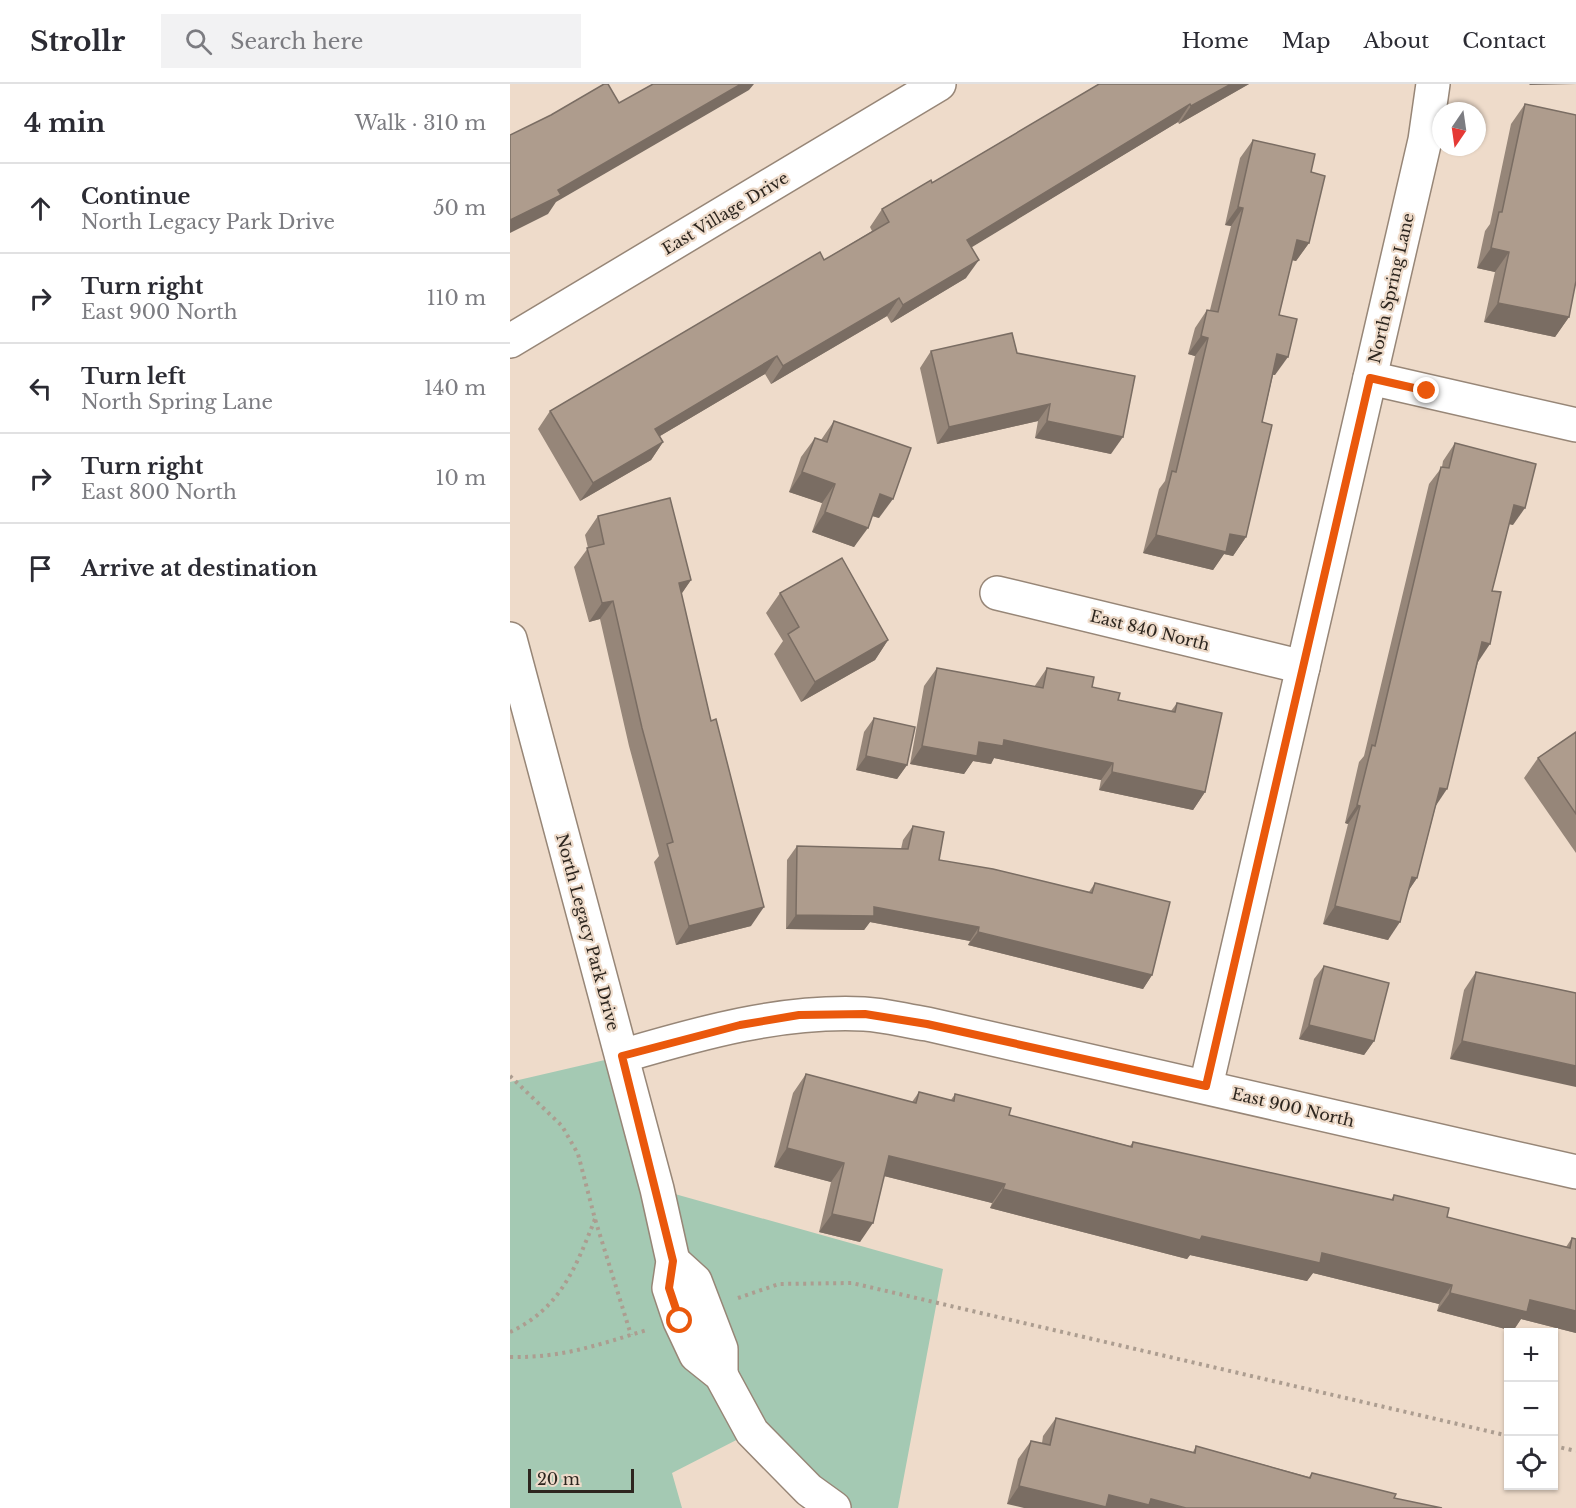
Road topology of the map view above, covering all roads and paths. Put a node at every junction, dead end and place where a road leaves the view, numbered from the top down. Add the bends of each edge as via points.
1 (939, 84) edge
2 (1433, 84) edge
3 (510, 342) edge
4 (1370, 378) junction
5 (1576, 425) edge
6 (997, 593) dead end
7 (510, 639) edge
8 (1303, 668) junction
9 (622, 1056) junction
10 (510, 1076) edge
11 (1206, 1086) junction
12 (1576, 1172) edge
13 (595, 1219) junction
14 (735, 1299) dead end
15 (651, 1329) dead end
16 (510, 1332) edge
17 (631, 1335) junction
18 (510, 1357) edge
19 (1504, 1435) edge
20 (1558, 1447) edge
21 (1576, 1451) edge
22 (834, 1508) edge

1 - 3 street, East Village Drive
2 - 4 street, North Spring Lane via 1425,140
4 - 5 street
4 - 8 street, North Spring Lane
6 - 8 street, East 840 North
7 - 9 street, North Legacy Park Drive
8 - 11 street, North Spring Lane
9 - 11 street, East 900 North via 752,1023 799,1015 865,1014 927,1024
9 - 22 street, North Legacy Park Drive via 673,1261 695,1281 721,1349 721,1375 752,1432 809,1490
10 - 13 path via 562,1126 578,1154
11 - 12 street, East 900 North
13 - 16 path via 576,1268 555,1298 531,1322
13 - 17 path
14 - 19 path via 779,1284 852,1283
15 - 17 path
17 - 18 path via 579,1352
20 - 21 path

